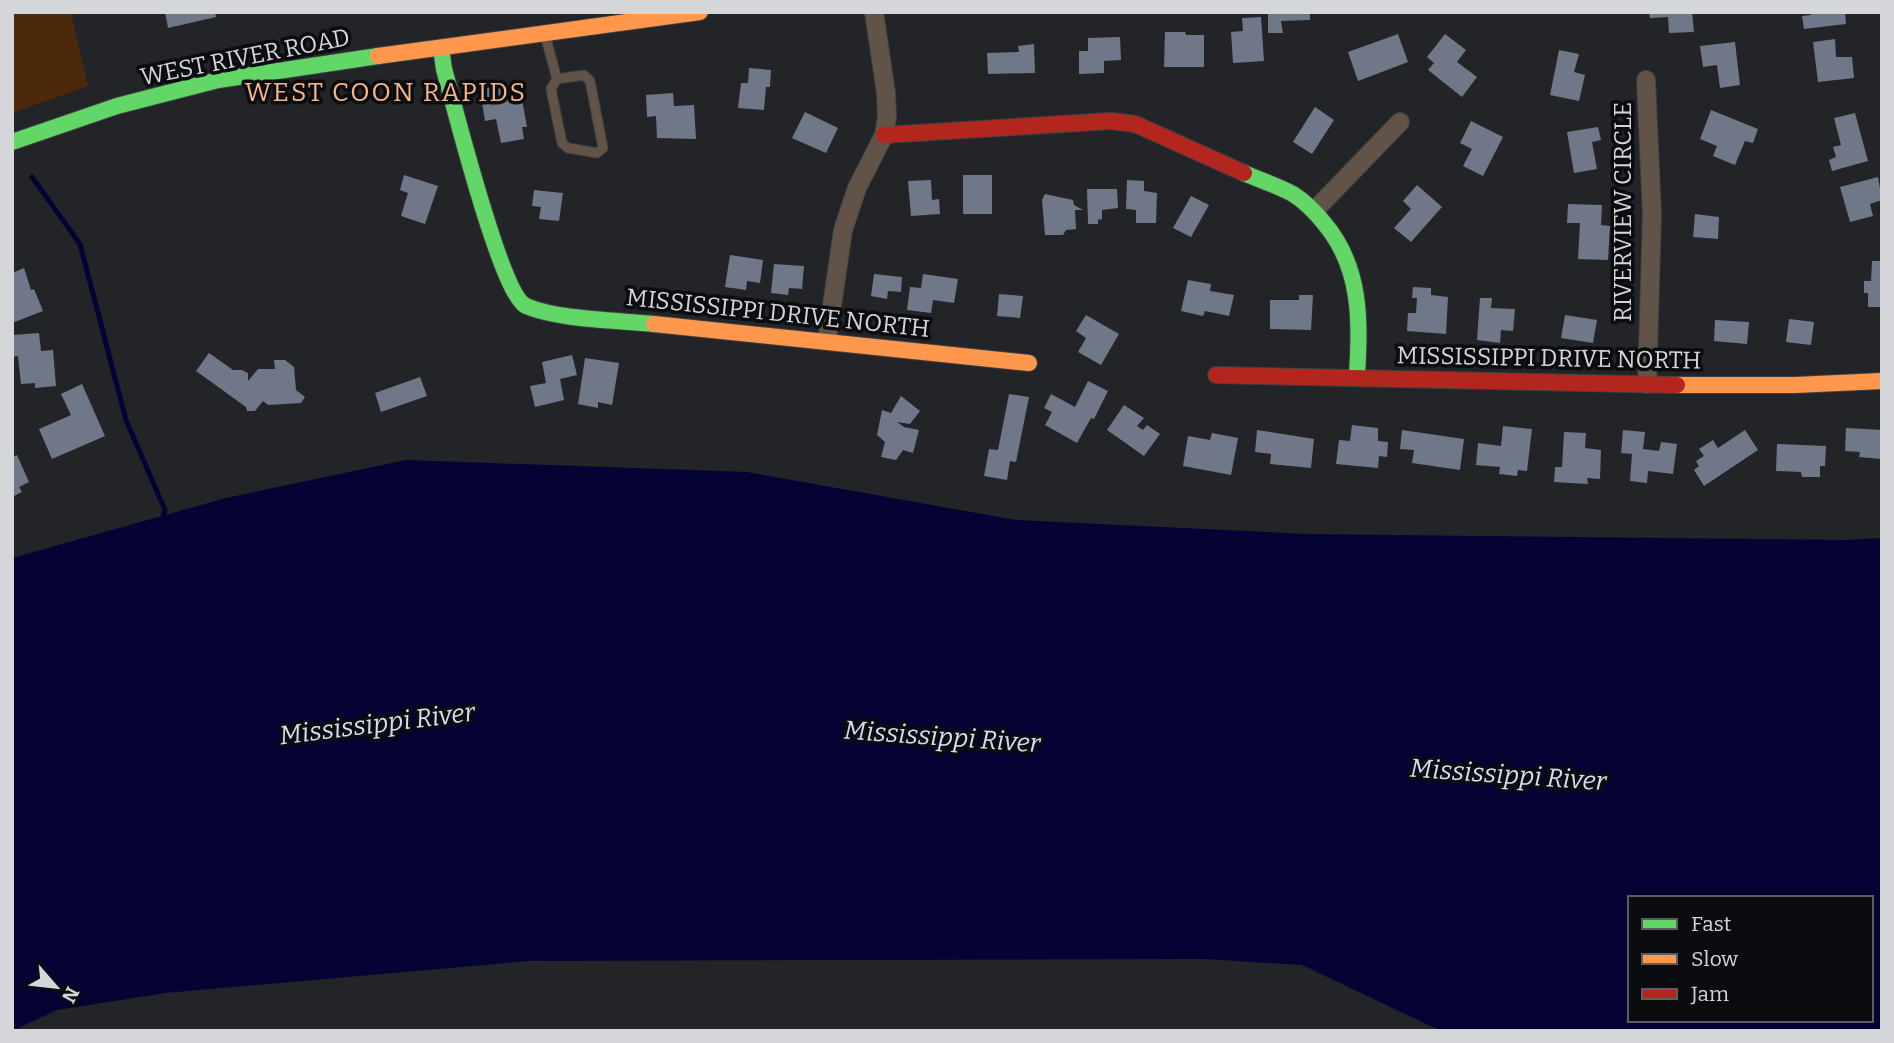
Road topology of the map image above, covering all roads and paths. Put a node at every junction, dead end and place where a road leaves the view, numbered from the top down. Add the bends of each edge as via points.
1 (700, 12) edge
2 (874, 12) edge
3 (544, 33) junction
4 (441, 48) junction
5 (557, 79) junction
6 (1646, 80) dead end
7 (1400, 122) dead end
8 (884, 135) junction
9 (12, 142) edge
10 (1315, 211) junction
11 (827, 340) junction
12 (1029, 363) dead end
13 (1216, 375) dead end
14 (1357, 376) junction
15 (1882, 382) edge
16 (1647, 384) junction

1 - 3 street, WEST RIVER ROAD
2 - 8 street via 886,93
3 - 4 street, WEST RIVER ROAD
3 - 5 lane
4 - 9 street, WEST RIVER ROAD via 192,86
4 - 11 street, MISSISSIPPI DRIVE NORTH via 495,246 514,294 524,305 564,315
5 - 5 lane via 551,89 562,144 597,153 603,148 590,81 584,75
6 - 16 street, RIVERVIEW CIRCLE via 1652,215
7 - 10 street
8 - 10 street via 1111,121 1135,124 1284,190
8 - 11 street via 857,187 843,230
10 - 14 street via 1352,265 1360,323
11 - 12 street, MISSISSIPPI DRIVE NORTH
13 - 14 street, MISSISSIPPI DRIVE NORTH
14 - 16 street, MISSISSIPPI DRIVE NORTH
15 - 16 street, MISSISSIPPI DRIVE NORTH

